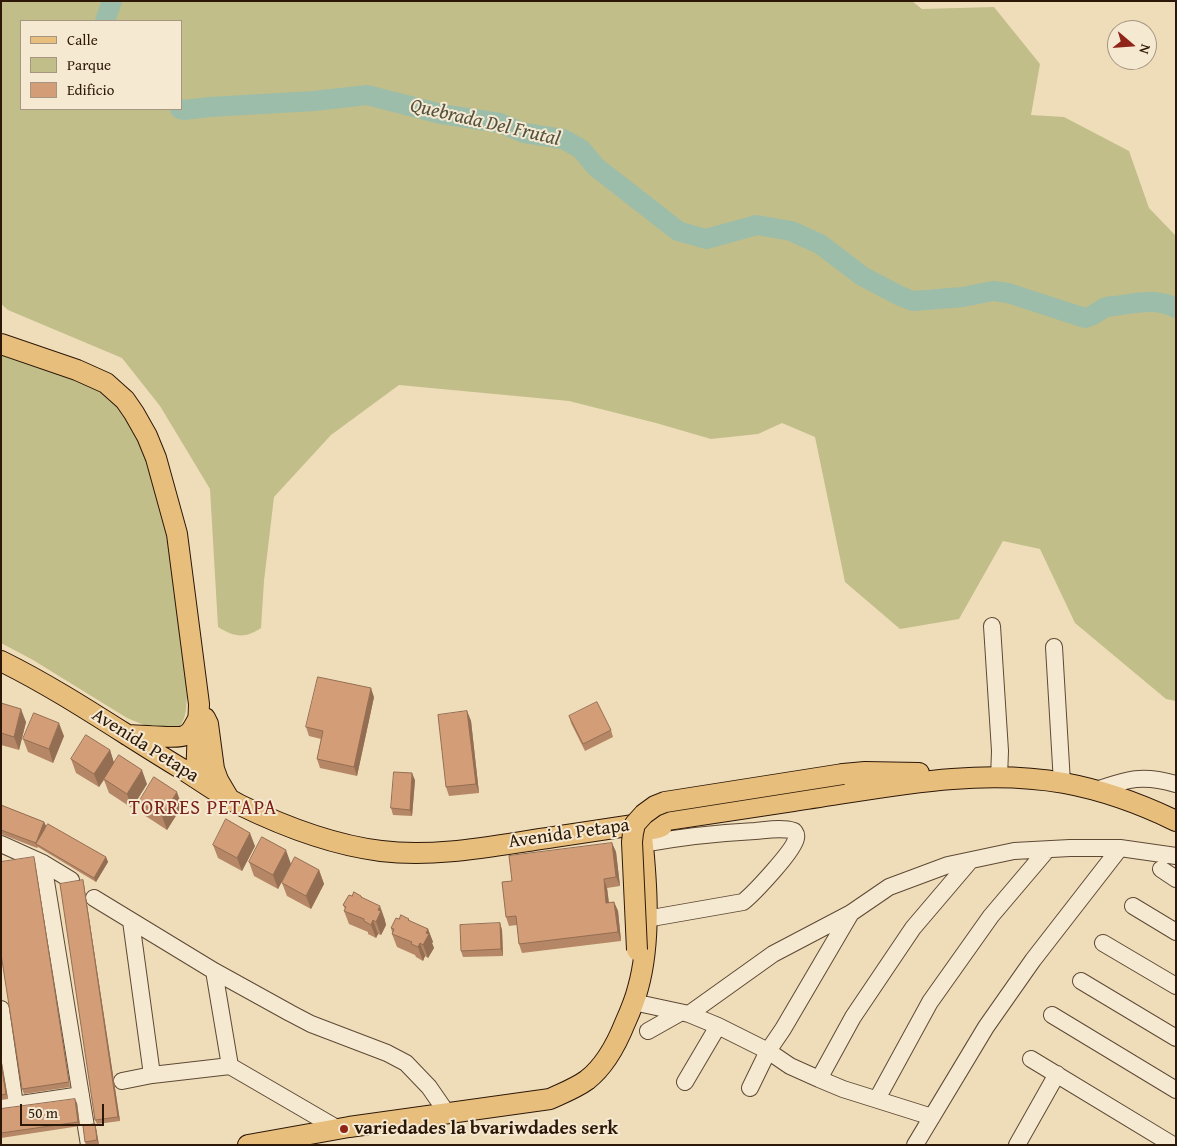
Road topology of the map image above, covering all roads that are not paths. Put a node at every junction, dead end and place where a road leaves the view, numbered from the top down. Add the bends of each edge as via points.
1 (1, 344) edge
2 (992, 626) dead end
3 (1054, 647) dead end
4 (1, 660) edge
5 (199, 712) junction
6 (126, 735) junction
7 (196, 778) junction
8 (999, 778) junction
9 (940, 780) junction
10 (1062, 782) junction
11 (1176, 784) edge
12 (1096, 790) junction
13 (229, 799) junction
14 (669, 820) junction
15 (1176, 821) edge
16 (1, 844) edge
17 (643, 844) junction
18 (1120, 848) junction
19 (1046, 850) junction
20 (1176, 856) edge
21 (970, 861) junction
22 (43, 863) junction
23 (1161, 869) dead end
24 (1176, 879) edge
25 (71, 880) edge
26 (94, 898) dead end
27 (1133, 906) dead end
28 (851, 913) junction
29 (646, 919) junction
30 (131, 921) junction
31 (1176, 932) edge
32 (1103, 943) dead end
33 (214, 971) junction
34 (1080, 981) dead end
35 (1176, 986) edge
36 (636, 994) junction
37 (1, 1009) edge
38 (685, 1013) junction
39 (1052, 1015) dead end
40 (718, 1026) junction
41 (648, 1030) dead end
42 (1176, 1038) edge
43 (768, 1051) junction
44 (1031, 1059) dead end
45 (230, 1066) junction
46 (1057, 1074) junction
47 (152, 1075) junction
48 (818, 1079) junction
49 (122, 1081) dead end
50 (685, 1082) dead end
51 (750, 1088) dead end
52 (1176, 1090) edge
53 (81, 1095) junction
54 (877, 1099) junction
55 (8, 1106) edge
56 (447, 1113) junction
57 (932, 1117) junction
58 (340, 1130) junction
59 (89, 1145) edge
60 (248, 1145) edge
61 (915, 1145) edge
62 (1017, 1145) edge
63 (1173, 1145) edge

1 - 5 main road via 106,383 125,400 147,436 177,534
2 - 8 street
3 - 10 street
4 - 6 main road, Avenida Petapa
5 - 6 main road via 189,734 184,737
5 - 7 main road
5 - 13 main road via 208,724 216,775
6 - 7 main road, Avenida Petapa
7 - 13 main road, Avenida Petapa
8 - 9 main road, Avenida Petapa
8 - 10 main road, Avenida Petapa
9 - 14 main road, Avenida Petapa
9 - 36 main road, bridge via 918,772 843,774 664,802 649,809 635,824 632,842
10 - 12 main road, Avenida Petapa
11 - 12 street via 1143,777
12 - 15 main road, Avenida Petapa
13 - 14 main road, Avenida Petapa via 278,822 331,840 366,849 409,853 463,850
14 - 17 main road via 660,828 644,831
16 - 22 street
17 - 29 main road
17 - 29 street via 721,833 782,829 796,834 790,850 743,902
18 - 19 street
18 - 20 street
18 - 57 street via 1022,975 986,1027
19 - 21 street via 1014,852
19 - 54 street via 991,916 930,1002
21 - 28 street via 948,865 889,887
21 - 48 street via 913,928 853,1017
22 - 25 street
22 - 53 street
23 - 24 street
26 - 30 street
27 - 31 street
28 - 38 street via 773,954
28 - 43 street
29 - 36 main road via 644,958
30 - 33 street
30 - 47 street
32 - 35 street
33 - 45 street
33 - 56 street via 311,1024 406,1063 429,1087
34 - 42 street
36 - 38 street
36 - 56 main road via 622,1033 606,1059 588,1079 550,1099
37 - 55 street
38 - 40 street
38 - 41 street
39 - 52 street
40 - 43 street
40 - 50 street
43 - 48 street
43 - 51 street
44 - 46 street
45 - 47 street
45 - 58 street
46 - 62 street
46 - 63 street
47 - 49 street
48 - 54 street
53 - 55 street
53 - 59 street
54 - 57 street
56 - 58 main road
57 - 61 street
58 - 60 main road

